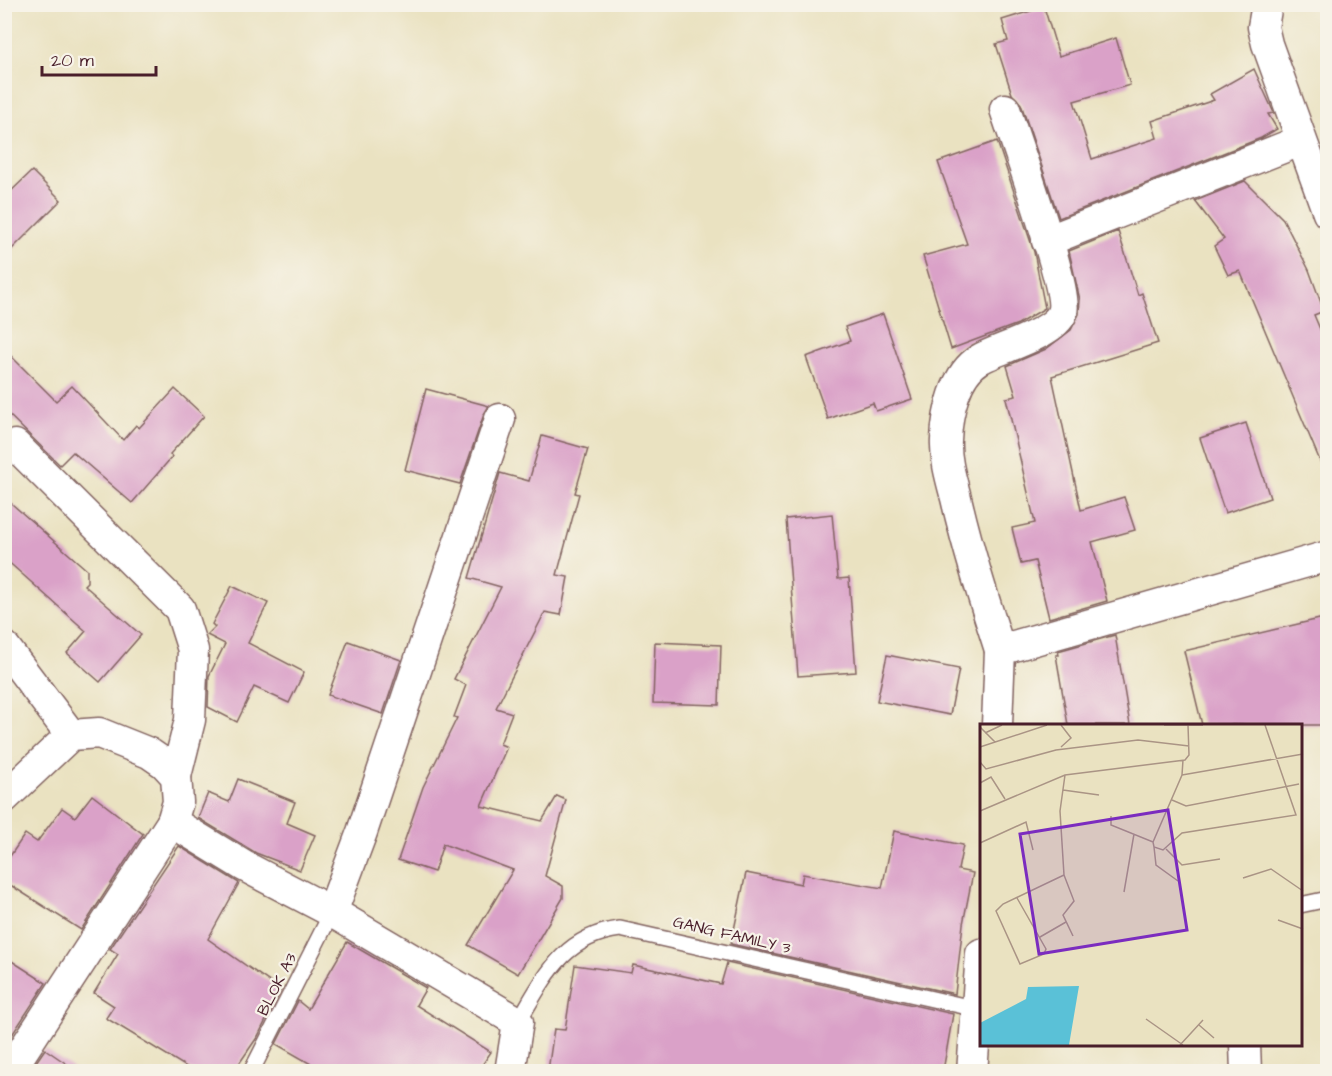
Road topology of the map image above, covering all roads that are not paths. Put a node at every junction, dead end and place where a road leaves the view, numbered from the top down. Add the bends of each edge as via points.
1 (1267, 4) edge
2 (1005, 109) dead end
3 (1300, 141) junction
4 (1328, 213) edge
5 (1047, 241) junction
6 (500, 419) dead end
7 (15, 445) dead end
8 (1328, 556) edge
9 (4, 646) edge
10 (1000, 650) junction
11 (997, 724) edge
12 (71, 735) junction
13 (176, 776) junction
14 (4, 798) edge
15 (172, 822) junction
16 (1328, 899) edge
17 (1302, 905) edge
18 (332, 912) junction
19 (980, 966) edge
20 (977, 1009) junction
21 (518, 1022) junction
22 (1245, 1046) edge
23 (9, 1071) edge
24 (251, 1071) edge
25 (510, 1071) edge
26 (972, 1071) edge
27 (1246, 1071) edge

1 - 3 street via 1263,27 1267,44
2 - 5 street
3 - 4 street
3 - 5 street
5 - 10 street via 1064,303 1062,313 1052,326 968,369 950,408 946,440 967,549
6 - 18 street
7 - 13 street via 180,609 193,650 190,720
8 - 10 street
9 - 12 street
10 - 11 street
12 - 13 street via 99,733 149,753
12 - 14 street
13 - 15 street via 178,802
15 - 18 street via 244,866
15 - 23 street
16 - 17 lane
18 - 21 street
18 - 24 lane, BLOK A3
19 - 20 street
20 - 21 lane, GANG FAMILY 3 via 620,929 583,938 550,968
20 - 26 street
21 - 25 street
22 - 27 street

